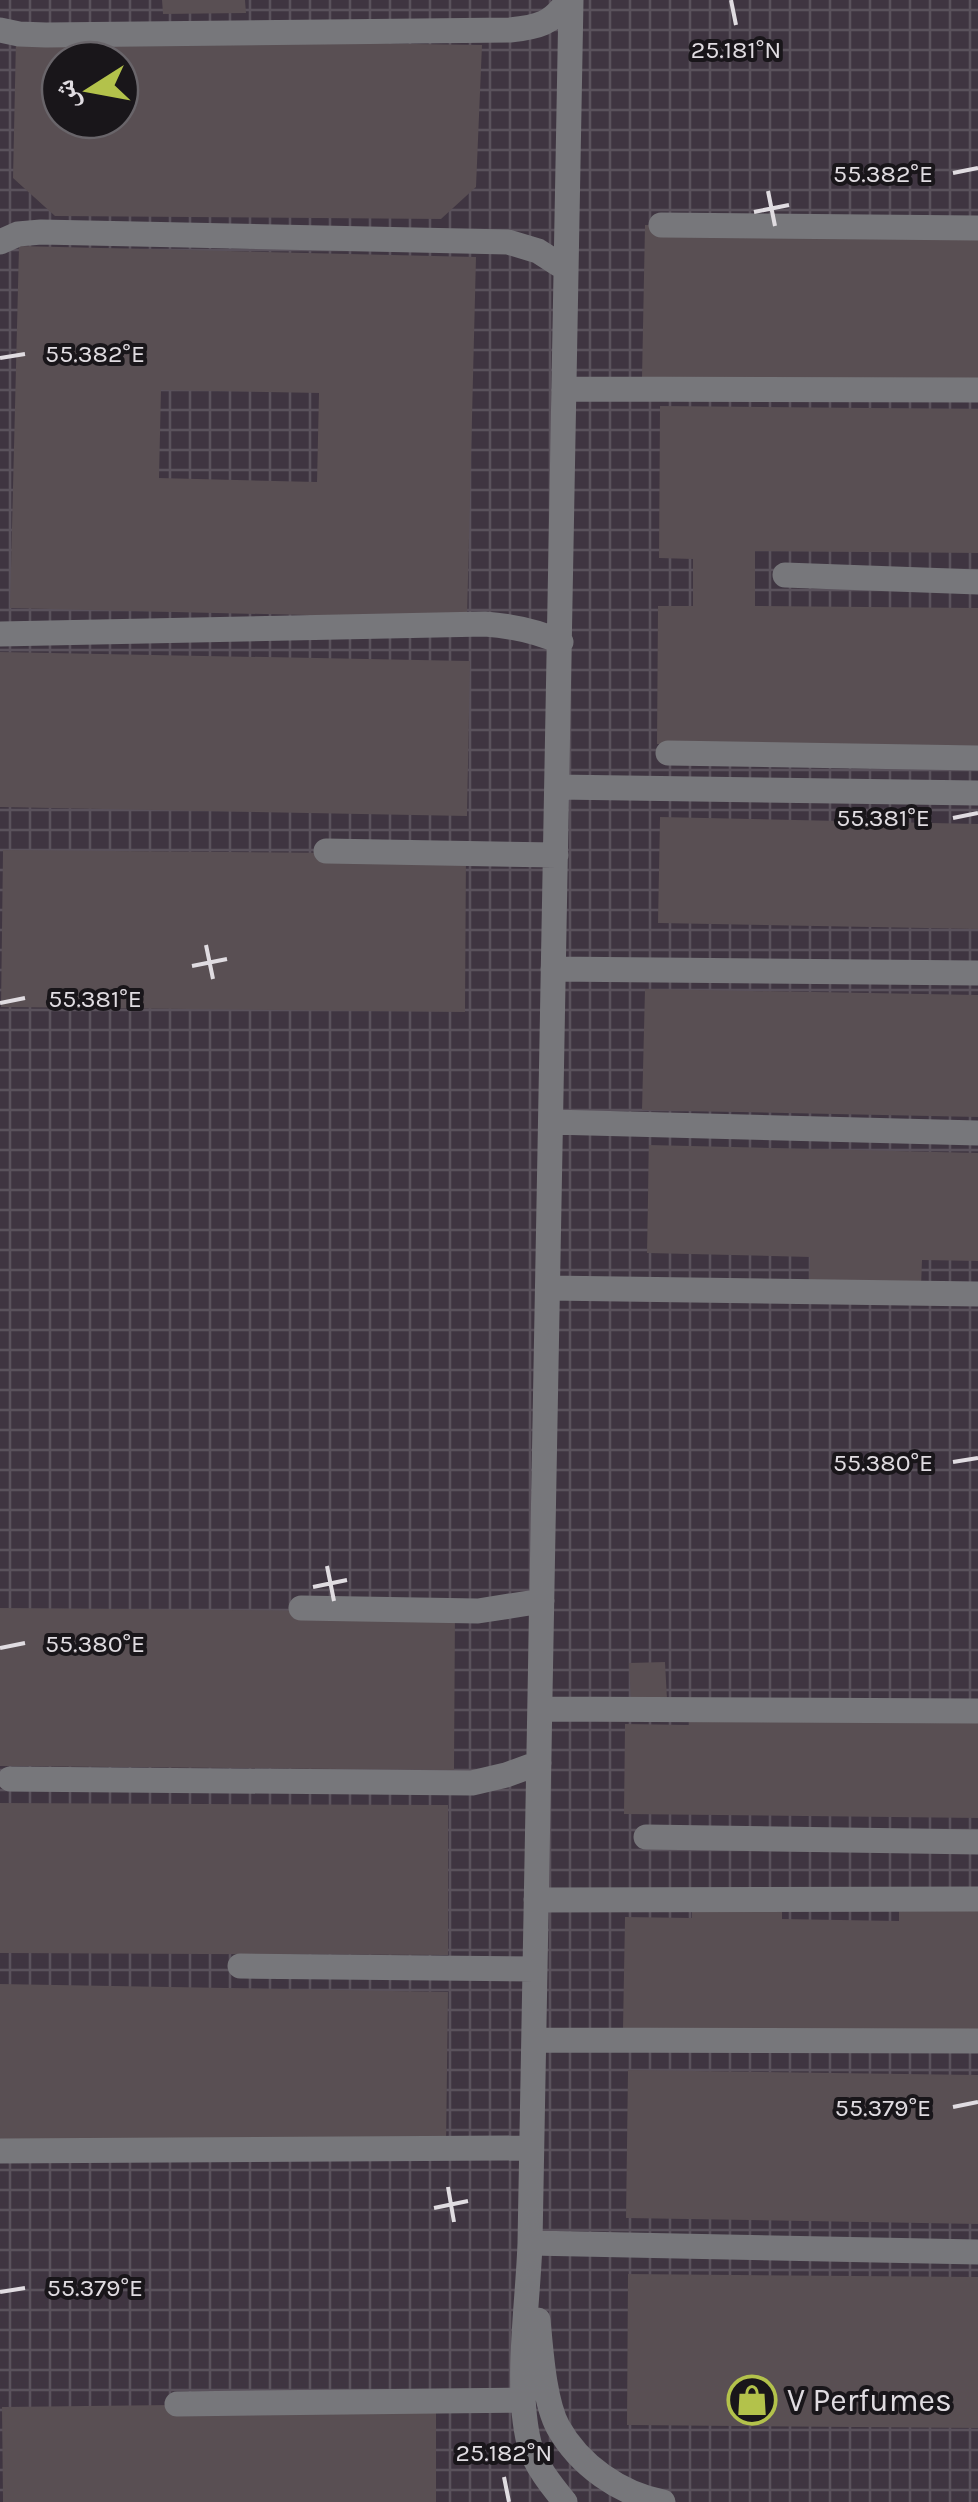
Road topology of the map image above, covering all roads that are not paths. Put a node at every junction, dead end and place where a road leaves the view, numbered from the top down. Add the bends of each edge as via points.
1 (569, 0) edge
2 (0, 30) edge
3 (661, 225) dead end
4 (978, 228) edge
5 (0, 242) edge
6 (566, 269) junction
7 (564, 389) junction
8 (978, 390) edge
9 (785, 575) dead end
10 (978, 582) edge
11 (0, 634) edge
12 (561, 642) junction
13 (668, 752) dead end
14 (978, 758) edge
15 (556, 786) junction
16 (978, 793) edge
17 (326, 851) dead end
18 (556, 855) junction
19 (553, 969) junction
20 (978, 972) edge
21 (551, 1122) junction
22 (978, 1133) edge
23 (548, 1288) junction
24 (978, 1294) edge
25 (542, 1601) junction
26 (301, 1608) dead end
27 (540, 1709) junction
28 (978, 1711) edge
29 (539, 1764) junction
30 (10, 1778) dead end
31 (646, 1837) dead end
32 (978, 1842) edge
33 (536, 1900) junction
34 (978, 1900) edge
35 (240, 1966) dead end
36 (535, 1968) junction
37 (534, 2040) junction
38 (978, 2041) edge
39 (532, 2148) junction
40 (0, 2151) edge
41 (530, 2249) junction
42 (978, 2252) edge
43 (523, 2400) junction
44 (176, 2404) dead end
45 (564, 2502) edge
46 (663, 2502) edge

1 - 2 lane via 535,28 510,30
1 - 6 lane
3 - 4 lane
5 - 6 lane via 41,232 508,242
6 - 7 lane
7 - 8 lane
7 - 12 lane
9 - 10 lane
11 - 12 lane via 485,624
12 - 15 lane
13 - 14 lane
15 - 16 lane
15 - 18 lane
17 - 18 lane
18 - 19 lane
19 - 20 lane
19 - 21 lane
21 - 22 lane
21 - 23 lane
23 - 24 lane
23 - 25 lane
25 - 26 lane via 478,1611
25 - 27 lane
27 - 28 lane
27 - 29 lane
29 - 30 lane via 472,1783 438,1784
29 - 33 lane
31 - 32 lane
33 - 34 lane
33 - 36 lane
35 - 36 lane
36 - 37 lane
37 - 38 lane
37 - 39 lane
39 - 40 lane
39 - 41 lane
41 - 42 lane
41 - 43 lane
41 - 46 lane via 557,2425 581,2459 614,2484
43 - 44 lane
43 - 45 lane via 529,2447

